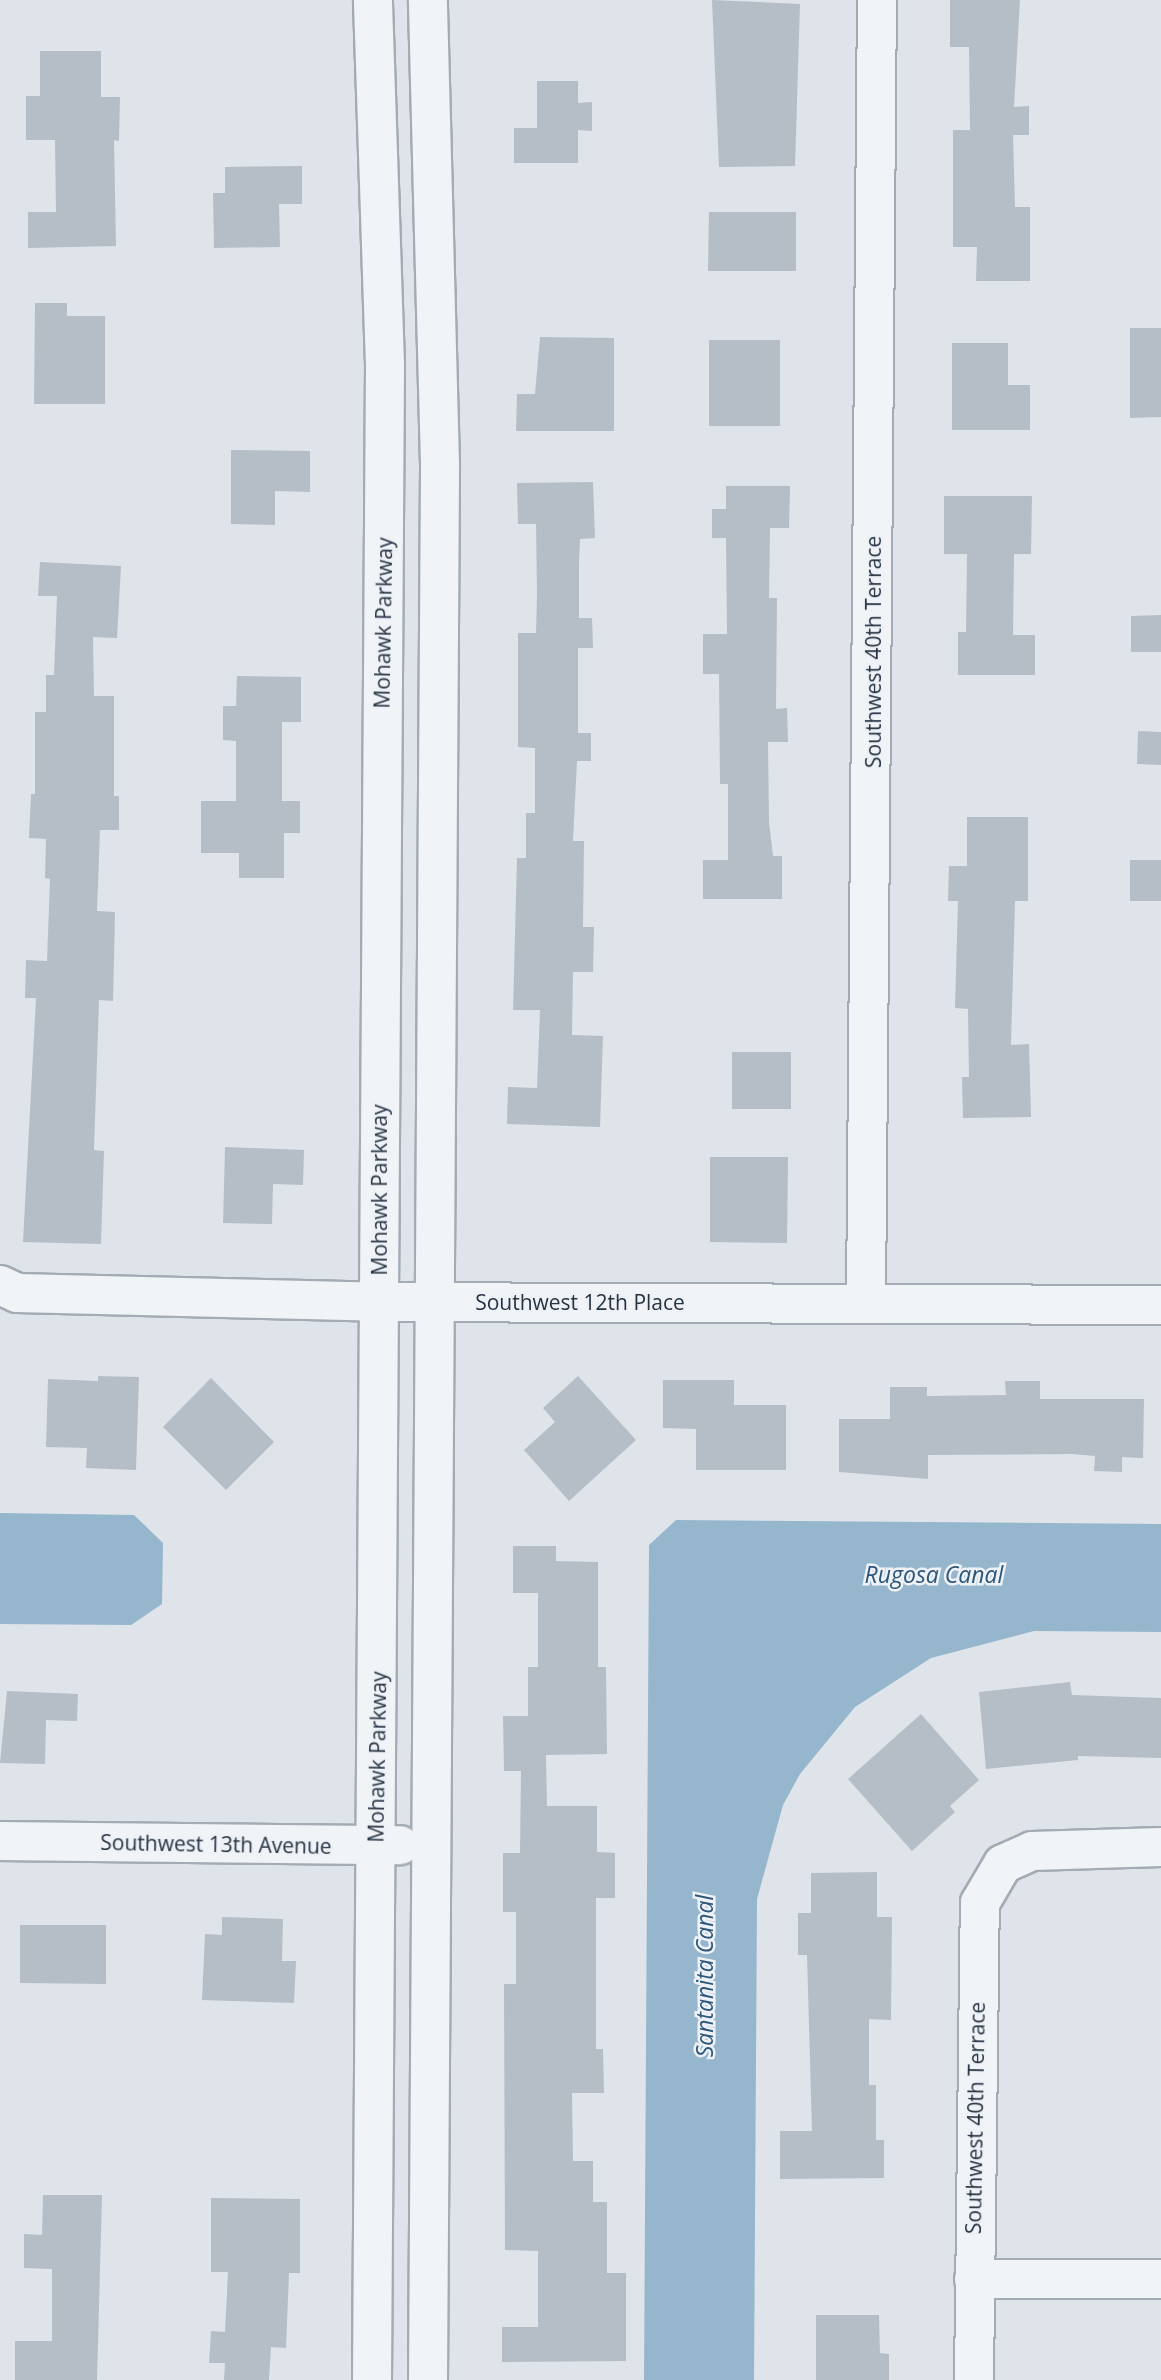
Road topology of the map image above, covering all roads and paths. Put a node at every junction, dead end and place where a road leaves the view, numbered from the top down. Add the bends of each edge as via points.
1 (373, 0) edge
2 (429, 0) edge
3 (877, 0) edge
4 (0, 1286) edge
5 (378, 1301) junction
6 (434, 1302) junction
7 (866, 1304) junction
8 (1161, 1305) edge
9 (0, 1841) edge
10 (376, 1845) junction
11 (431, 1845) junction
12 (1161, 1847) edge
13 (974, 2279) junction
14 (1161, 2279) edge
15 (372, 2380) edge
16 (428, 2380) edge
17 (974, 2380) edge

1 - 5 street, Mohawk Parkway via 385,365
2 - 6 street via 440,464
3 - 7 street, Southwest 40th Terrace
4 - 5 street, Southwest 12th Place via 17,1293
5 - 6 street, Southwest 12th Place
5 - 10 street, Mohawk Parkway
6 - 7 street, Southwest 12th Place
6 - 11 street
7 - 8 street, Southwest 12th Place
9 - 10 street, Southwest 13th Avenue
10 - 11 street, Southwest 13th Avenue
10 - 15 street, Mohawk Parkway
11 - 16 street
12 - 13 street, Southwest 40th Terrace via 1047,1847 1003,1864 985,1887 977,1919
13 - 14 street
13 - 17 street, Southwest 40th Terrace

